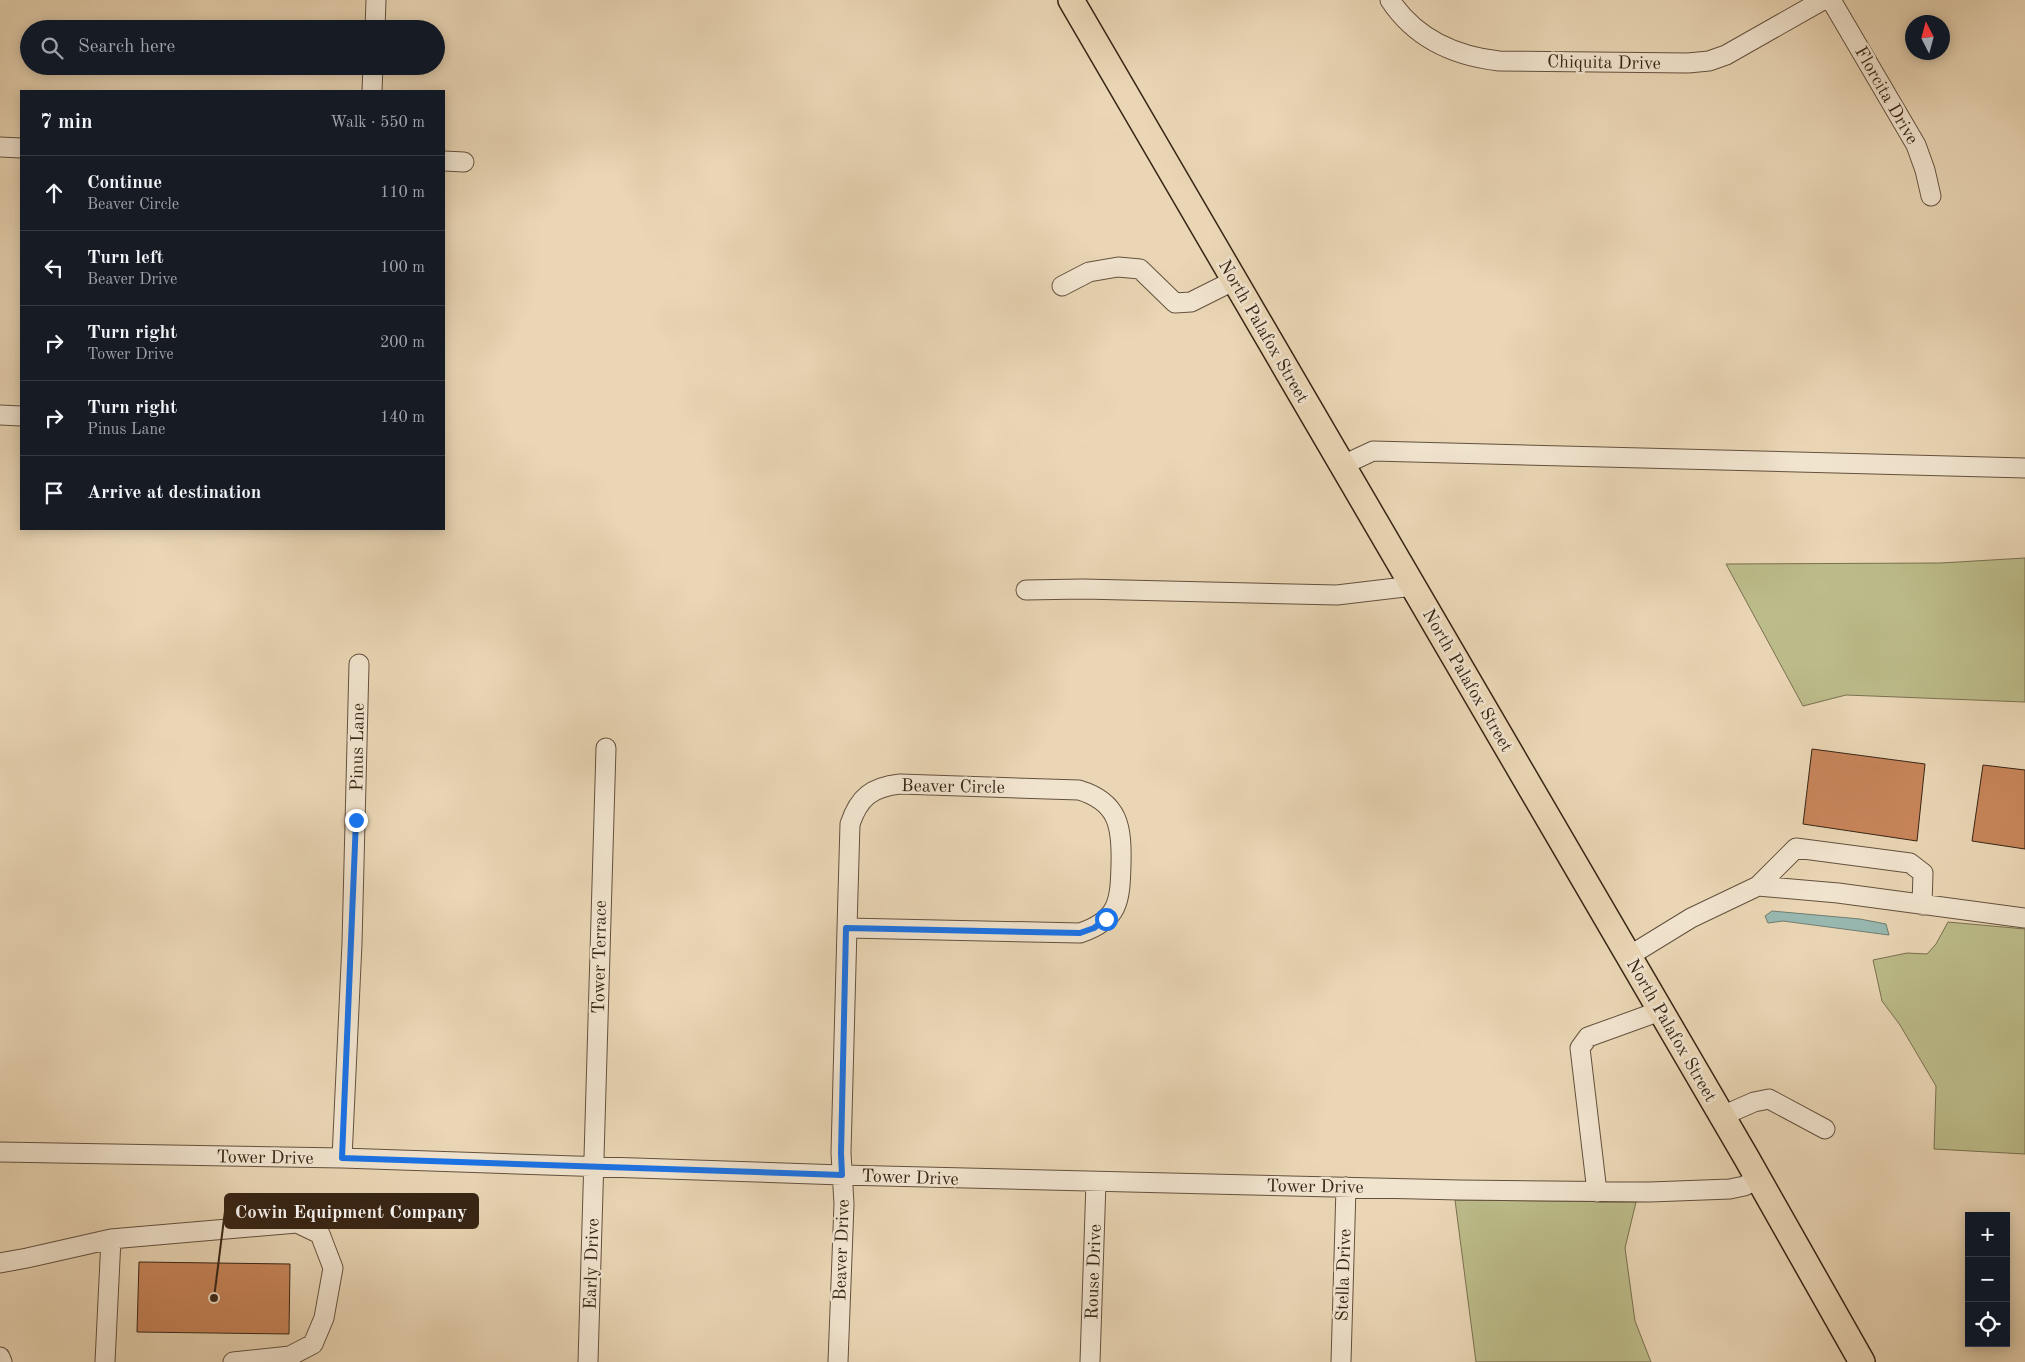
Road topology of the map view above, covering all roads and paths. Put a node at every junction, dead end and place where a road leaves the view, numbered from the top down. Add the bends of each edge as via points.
1 (376, 0) edge
2 (1071, 0) edge
3 (1390, 0) edge
4 (1823, 0) edge
5 (1831, 0) edge
6 (375, 20) edge
7 (373, 75) edge
8 (372, 90) edge
9 (0, 147) edge
10 (20, 148) edge
11 (445, 161) edge
12 (464, 162) dead end
13 (1931, 196) dead end
14 (1235, 280) junction
15 (1062, 286) dead end
16 (0, 416) edge
17 (20, 416) edge
18 (1342, 465) junction
19 (2025, 468) edge
20 (1413, 586) junction
21 (1026, 590) dead end
22 (359, 664) dead end
23 (606, 748) dead end
24 (1758, 886) junction
25 (1922, 905) junction
26 (2025, 918) edge
27 (846, 928) junction
28 (1629, 956) junction
29 (1660, 1011) junction
30 (1722, 1116) junction
31 (1825, 1129) dead end
32 (0, 1152) edge
33 (342, 1158) junction
34 (594, 1166) junction
35 (842, 1175) junction
36 (1758, 1180) junction
37 (1096, 1182) junction
38 (1346, 1187) junction
39 (1597, 1192) junction
40 (111, 1238) junction
41 (0, 1263) edge
42 (0, 1358) edge
43 (2, 1362) edge
44 (105, 1362) edge
45 (233, 1362) edge
46 (588, 1362) edge
47 (838, 1362) edge
48 (1090, 1362) edge
49 (1341, 1362) edge
50 (1862, 1362) edge

1 - 6 street
2 - 14 main road, North Palafox Street
3 - 4 street, Chiquita Drive via 1431,40 1474,58 1688,63 1726,55
5 - 13 street, Florcita Drive via 1916,145
7 - 8 street
9 - 10 street
11 - 12 street
14 - 15 street via 1191,302 1175,302 1140,269 1118,267 1089,272
14 - 18 main road, North Palafox Street
16 - 17 street
18 - 19 street via 1374,451
18 - 20 main road, North Palafox Street
20 - 21 street via 1337,595
20 - 28 main road, North Palafox Street
22 - 33 street, Pinus Lane
23 - 34 street, Tower Terrace
24 - 25 street
24 - 25 street via 1796,848 1910,863 1923,874
24 - 28 street via 1691,918
25 - 26 street
27 - 27 street, Beaver Circle via 850,824 861,800 872,791 900,784 1079,790 1105,803 1115,815 1122,842 1120,895 1114,909 1094,928 1080,933
27 - 35 street, Beaver Drive
28 - 29 main road, North Palafox Street
29 - 30 main road, North Palafox Street
29 - 39 street via 1588,1037 1580,1048
30 - 31 street via 1769,1099
30 - 36 main road, North Palafox Street
32 - 33 street, Tower Drive
33 - 34 street, Tower Drive
34 - 35 street, Tower Drive
34 - 46 street, Early Drive
35 - 37 street, Tower Drive
35 - 47 street, Beaver Drive via 844,1204
36 - 39 street, Tower Drive via 1730,1189
36 - 50 main road, North Palafox Street
37 - 38 street, Tower Drive
37 - 48 street, Rouse Drive
38 - 39 street, Tower Drive
38 - 49 street, Stella Drive
40 - 41 street
40 - 44 street
40 - 45 street via 297,1222 320,1234 333,1268 324,1318 313,1344 290,1356
42 - 43 street

